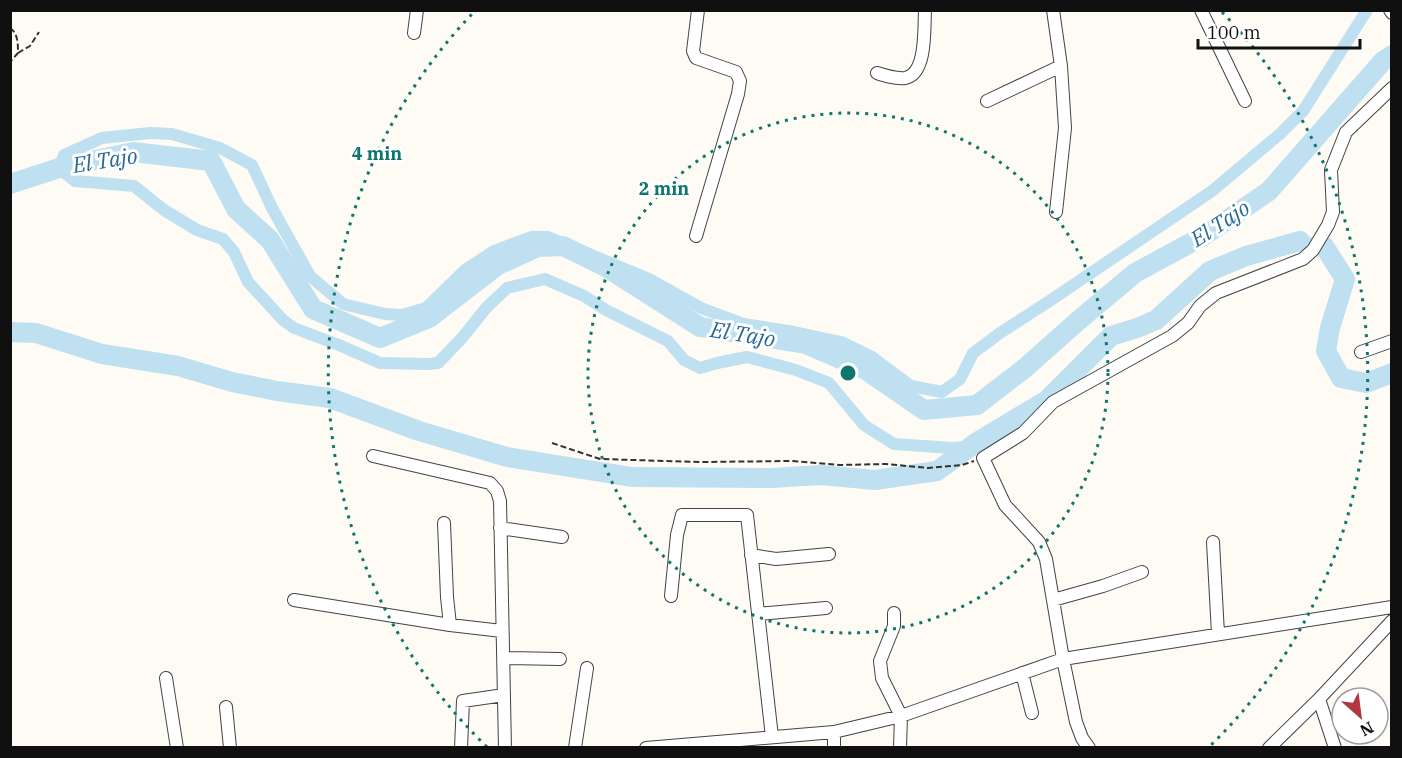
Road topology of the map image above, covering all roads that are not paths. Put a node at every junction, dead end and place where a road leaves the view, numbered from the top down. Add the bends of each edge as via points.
1 (417, 10) edge
2 (698, 10) edge
3 (925, 10) edge
4 (1053, 10) edge
5 (1201, 10) edge
6 (414, 33) dead end
7 (1061, 66) junction
8 (877, 73) dead end
9 (1392, 88) edge
10 (987, 101) dead end
11 (1245, 101) dead end
12 (1056, 212) dead end
13 (696, 236) dead end
14 (1392, 341) edge
15 (1361, 352) dead end
16 (373, 456) dead end
17 (444, 523) dead end
18 (500, 528) junction
19 (562, 537) dead end
20 (1213, 542) dead end
21 (829, 554) dead end
22 (751, 555) junction
23 (1142, 572) dead end
24 (671, 596) dead end
25 (294, 600) dead end
26 (1053, 600) junction
27 (1392, 607) edge
28 (826, 608) dead end
29 (758, 614) junction
30 (894, 614) dead end
31 (1392, 621) edge
32 (450, 625) junction
33 (502, 631) junction
34 (1218, 634) junction
35 (502, 658) junction
36 (560, 659) dead end
37 (1063, 659) junction
38 (586, 668) dead end
39 (1022, 673) junction
40 (166, 678) dead end
41 (504, 695) junction
42 (1319, 699) junction
43 (226, 707) dead end
44 (1032, 713) dead end
45 (901, 716) junction
46 (834, 732) junction
47 (772, 737) junction
48 (177, 747) edge
49 (230, 747) edge
50 (461, 747) edge
51 (505, 747) edge
52 (575, 747) edge
53 (646, 747) edge
54 (834, 747) edge
55 (900, 747) edge
56 (1089, 747) edge
57 (1269, 747) edge
58 (1335, 747) edge

1 - 6 street
2 - 13 street via 693,51 696,58 736,72 740,81
3 - 8 street via 921,62 915,74 896,78
4 - 7 street
5 - 11 street
7 - 10 street
7 - 12 street via 1065,128
9 - 26 street via 1346,132 1331,170 1329,225 1313,250 1303,259 1216,293 1172,336 1053,402 1023,433 983,458 1005,505 1039,542
14 - 15 street
16 - 18 street via 490,483 500,501
17 - 32 street
18 - 19 street
18 - 33 street
20 - 34 street
21 - 22 street via 776,559
22 - 24 street via 747,515 682,515
22 - 29 street
23 - 26 street
25 - 32 street
26 - 37 street
27 - 34 street
28 - 29 street
29 - 47 street
30 - 45 street via 894,626 880,661 882,678
31 - 42 street
32 - 33 street
33 - 35 street
34 - 37 street
35 - 36 street
35 - 41 street
37 - 39 street
37 - 56 street via 1076,722
38 - 52 street
39 - 44 street
39 - 45 street
40 - 48 street
41 - 50 street via 463,701
41 - 51 street
42 - 57 street
42 - 58 street
43 - 49 street
45 - 46 street
45 - 55 street
46 - 47 street
46 - 54 street
47 - 53 street

